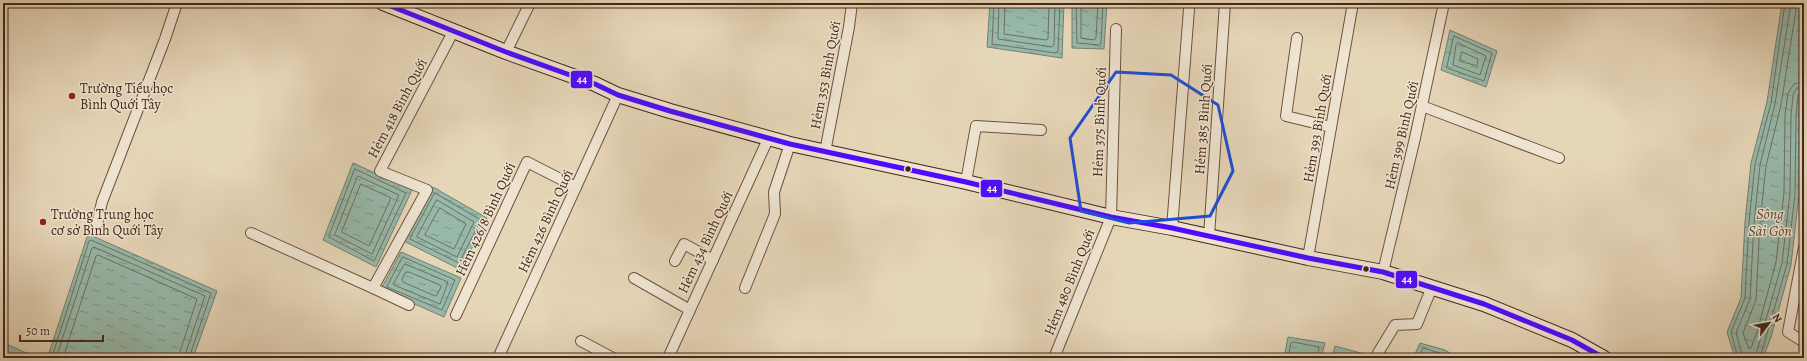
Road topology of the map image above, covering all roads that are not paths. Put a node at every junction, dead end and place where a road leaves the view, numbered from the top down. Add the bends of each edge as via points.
1 (177, 3) edge
2 (383, 3) edge
3 (530, 3) edge
4 (852, 3) edge
5 (1225, 3) edge
6 (1353, 3) edge
7 (1444, 3) edge
8 (1189, 9) dead end
9 (1116, 29) dead end
10 (454, 30) junction
11 (1297, 38) dead end
12 (506, 52) junction
13 (618, 95) junction
14 (1422, 106) junction
15 (1331, 127) junction
16 (1041, 130) dead end
17 (768, 139) junction
18 (790, 144) junction
19 (825, 152) junction
20 (1559, 158) dead end
21 (966, 182) junction
22 (576, 187) junction
23 (1111, 217) junction
24 (1172, 228) junction
25 (96, 229) dead end
26 (251, 233) dead end
27 (1210, 236) junction
28 (1804, 247) edge
29 (1308, 258) junction
30 (713, 260) junction
31 (675, 261) dead end
32 (1384, 272) junction
33 (634, 278) dead end
34 (1432, 287) junction
35 (373, 288) junction
36 (745, 288) dead end
37 (409, 305) dead end
38 (690, 310) junction
39 (456, 315) dead end
40 (581, 341) dead end
41 (1804, 342) edge
42 (498, 358) edge
43 (613, 358) edge
44 (668, 358) edge
45 (1054, 358) edge
46 (1377, 358) edge
47 (1604, 358) edge

1 - 25 street via 102,202
2 - 10 main road
3 - 12 street
4 - 19 street, Hẻm 353 Bình Quới
5 - 27 street, Hẻm 385 Bình Quới
6 - 15 street, Hẻm 393 Bình Quới
7 - 14 street, Hẻm 399 Bình Quới
8 - 24 street
9 - 23 street, Hẻm 375 Bình Quới
10 - 12 main road
10 - 35 street, Hẻm 418 Bình Quới via 380,171 427,190
11 - 15 street via 1286,116
12 - 13 main road via 595,84
13 - 17 main road
13 - 22 street, Hẻm 426 Bình Quới
14 - 20 street
14 - 32 street, Hẻm 399 Bình Quới
15 - 29 street, Hẻm 393 Bình Quới
16 - 21 street via 976,126
17 - 18 main road
17 - 30 street, Hẻm 434 Bình Quới
18 - 19 main road
18 - 36 street via 774,192 775,214
19 - 21 main road
21 - 23 main road
22 - 39 street, Hẻm 426/8 Bình Quới via 527,162
22 - 42 street, Hẻm 426 Bình Quới
23 - 24 main road
23 - 45 street, Hẻm 480 Bình Quới
24 - 27 main road
26 - 35 street
27 - 29 main road
28 - 41 street via 1788,332
29 - 32 main road
30 - 31 street via 684,244
30 - 38 street, Hẻm 434 Bình Quới
32 - 34 main road
33 - 38 street
34 - 46 street via 1417,324 1395,325
34 - 47 main road via 1484,304 1572,340
35 - 37 street
38 - 44 street, Hẻm 434 Bình Quới
40 - 43 street

